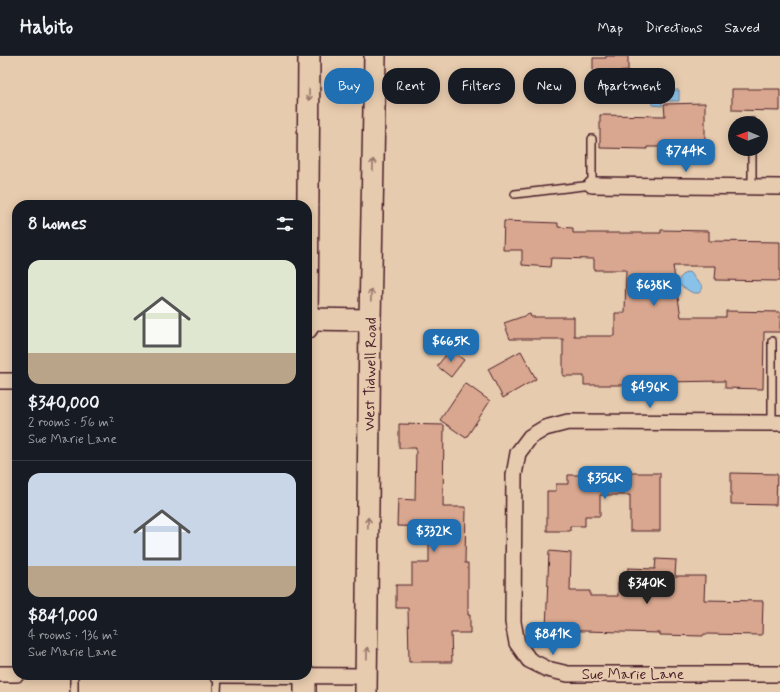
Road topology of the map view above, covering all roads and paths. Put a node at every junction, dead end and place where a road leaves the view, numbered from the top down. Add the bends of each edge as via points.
1 (309, 56) edge
2 (375, 56) edge
3 (592, 139) dead end
4 (752, 156) edge
5 (592, 185) junction
6 (752, 187) junction
7 (780, 187) edge
8 (515, 194) dead end
9 (308, 200) edge
10 (312, 319) edge
11 (370, 320) junction
12 (772, 341) dead end
13 (0, 381) edge
14 (12, 381) edge
15 (776, 423) edge
16 (0, 674) edge
17 (12, 674) edge
18 (780, 674) edge
19 (312, 676) edge
20 (74, 680) edge
21 (217, 680) edge
22 (305, 680) edge
23 (366, 684) edge
24 (74, 692) edge
25 (217, 692) edge
26 (305, 692) edge

1 -> 9 main road
11 -> 2 main road, West Tidwell Road
3 - 5 lane
4 - 6 lane
5 - 6 street
5 - 8 lane
6 - 7 street
10 - 11 main road
23 -> 11 main road, West Tidwell Road
12 - 15 lane
13 - 14 street
15 - 18 street, Sue Marie Lane via 568,422 545,428 530,437 518,453 514,475 513,622 517,643 529,660 547,669 568,674
16 - 17 street
19 - 23 street
20 - 24 lane
21 - 25 lane
22 - 26 main road

